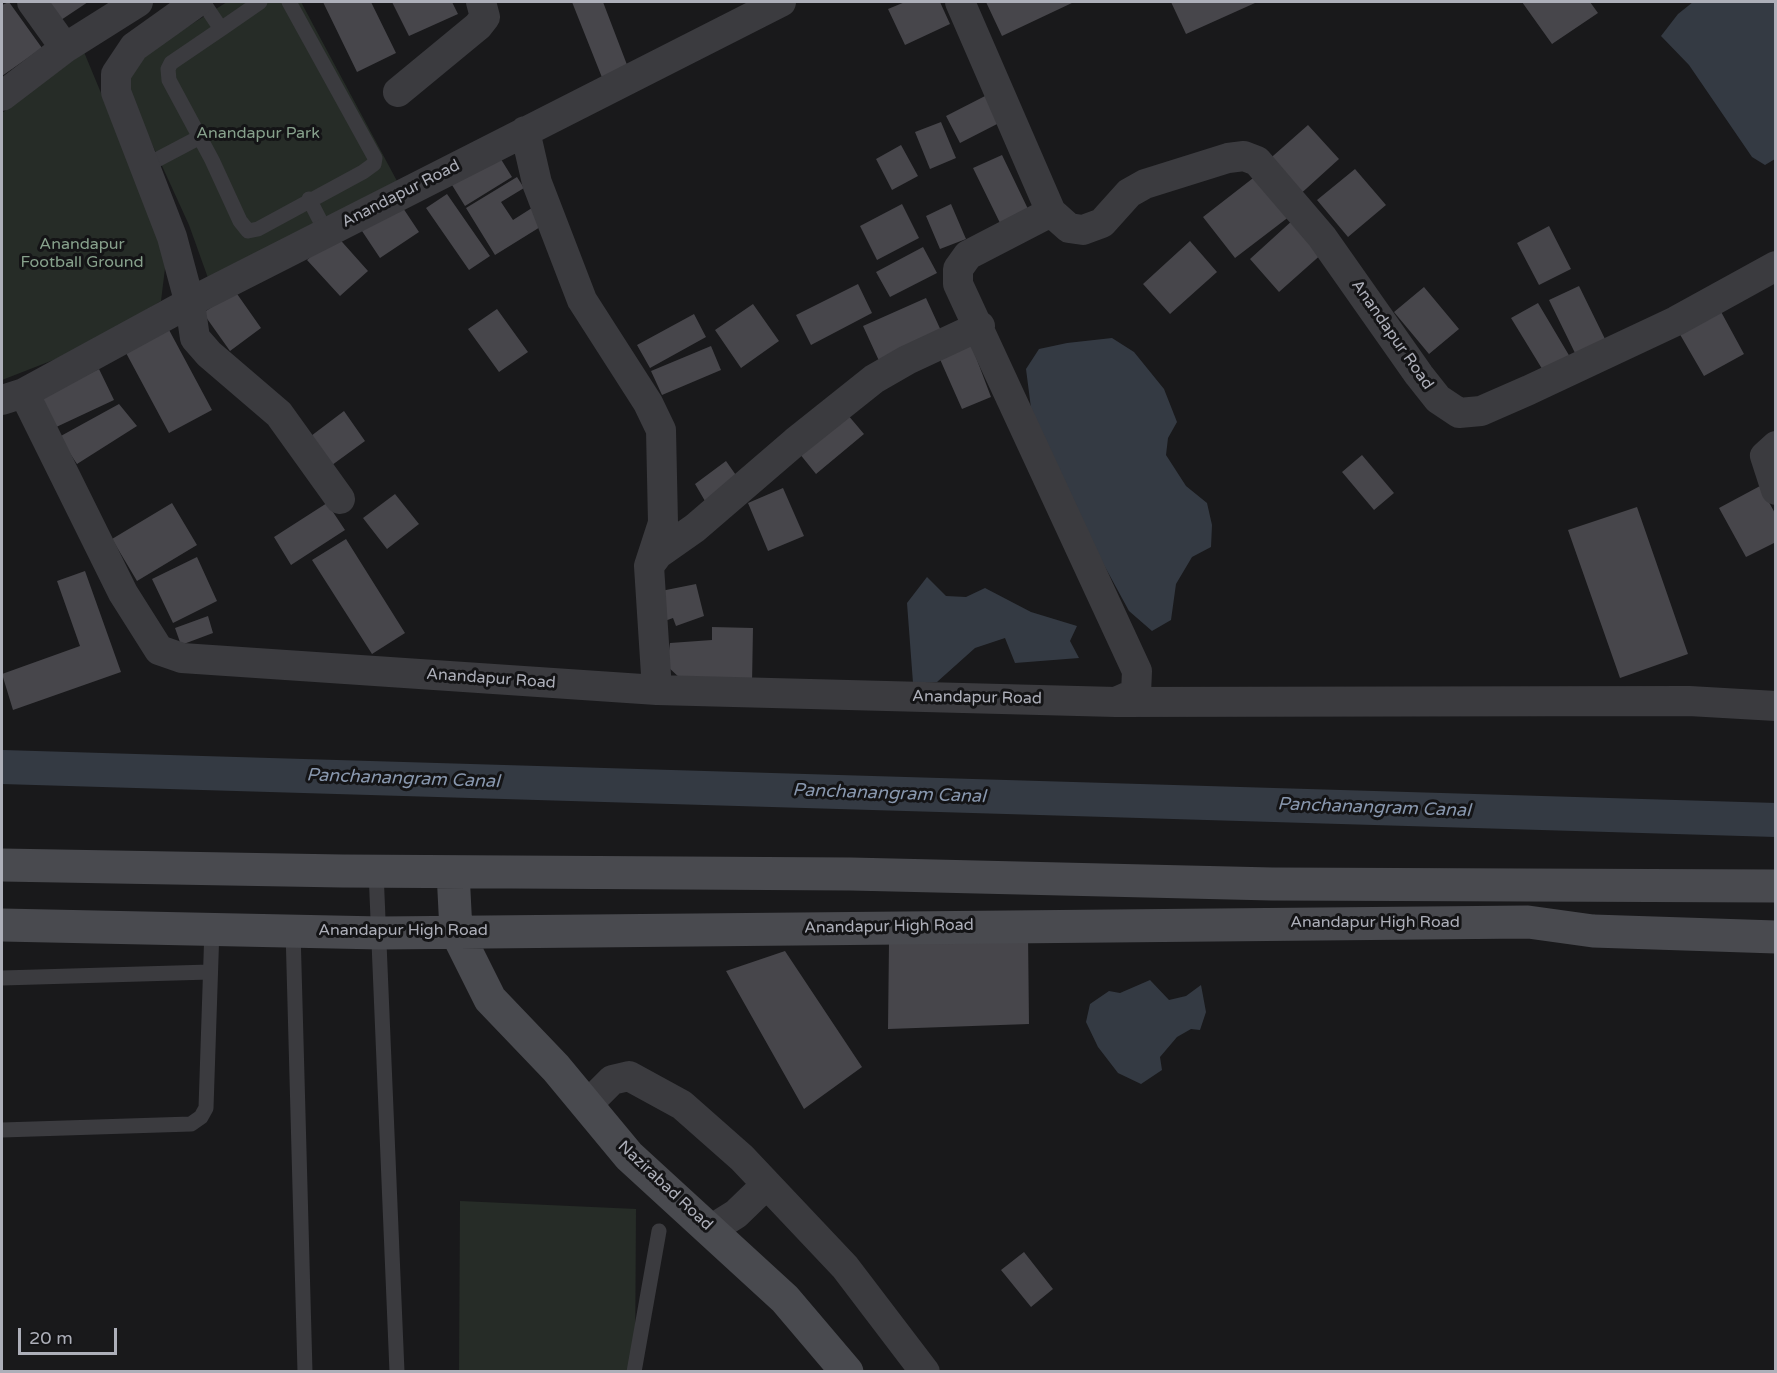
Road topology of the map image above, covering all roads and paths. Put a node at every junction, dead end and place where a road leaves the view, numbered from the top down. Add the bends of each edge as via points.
1 (32, 2) edge
2 (138, 2) edge
3 (196, 2) edge
4 (203, 2) edge
5 (260, 2) edge
6 (289, 2) edge
7 (482, 2) edge
8 (781, 2) edge
9 (960, 2) edge
10 (221, 29) junction
11 (65, 48) junction
12 (398, 92) dead end
13 (2, 96) edge
14 (525, 131) junction
15 (200, 137) junction
16 (145, 166) junction
17 (309, 199) junction
18 (1052, 212) junction
19 (327, 232) junction
20 (1776, 266) edge
21 (190, 304) junction
22 (980, 326) junction
23 (13, 397) edge
24 (1776, 446) edge
25 (1776, 490) edge
26 (340, 499) dead end
27 (649, 566) junction
28 (657, 690) junction
29 (1116, 702) junction
30 (1776, 706) edge
31 (2, 865) edge
32 (376, 871) junction
33 (453, 872) junction
34 (1776, 886) edge
35 (2, 925) edge
36 (212, 928) junction
37 (293, 930) junction
38 (456, 931) junction
39 (381, 933) junction
40 (1776, 938) edge
41 (210, 972) junction
42 (2, 978) edge
43 (600, 1092) junction
44 (2, 1131) edge
45 (743, 1206) junction
46 (659, 1231) dead end
47 (305, 1371) edge
48 (397, 1371) edge
49 (634, 1371) edge
50 (847, 1371) edge
51 (924, 1371) edge

1 - 11 street
2 - 11 street
3 - 16 street via 134,47 116,74 116,92
4 - 10 lane
5 - 10 lane
6 - 17 lane via 375,158 374,165 363,172
7 - 12 street via 485,17 478,26
8 - 14 street, Anandapur Road
9 - 18 street
10 - 15 lane via 168,69 169,80
11 - 13 street
14 - 19 street, Anandapur Road
14 - 27 street via 537,183 582,300 648,403 660,430 663,523
15 - 16 lane
15 - 17 lane via 248,231
16 - 21 street via 172,237
17 - 19 lane
18 - 20 street, Anandapur Road via 1069,228 1083,230 1102,223 1129,193 1145,184 1228,158 1244,156 1257,161 1322,237 1438,399 1459,413 1481,411 1529,390 1676,321
18 - 22 street via 968,255 958,269 958,284
19 - 21 street, Anandapur Road
21 - 23 street, Anandapur Road
21 - 26 street via 195,338 279,414
22 - 27 street via 907,360 865,386 695,528 658,554
22 - 29 street via 1137,671 1136,693
23 - 28 street, Anandapur Road via 159,650 182,658
24 - 25 street via 1765,456
27 - 28 street
28 - 29 street, Anandapur Road
29 - 30 street, Anandapur Road via 1607,701
31 - 32 main road
32 - 33 main road
32 - 39 lane
33 - 34 main road via 850,874 1272,884
33 - 38 main road
35 - 36 main road, Anandapur High Road
36 - 37 main road, Anandapur High Road
36 - 41 lane
37 - 39 main road, Anandapur High Road
37 - 47 lane
38 - 39 main road, Anandapur High Road
38 - 40 main road, Anandapur High Road via 1528,922 1593,932
38 - 43 main road, Nazirabad Road via 490,999
39 - 48 lane
41 - 42 lane
41 - 44 lane via 206,1108 201,1117 191,1124
43 - 45 main road, Nazirabad Road via 629,1156
43 - 45 street via 629,1076 682,1106 742,1158
45 - 50 main road, Nazirabad Road via 785,1299
45 - 51 street via 845,1267
46 - 49 lane

